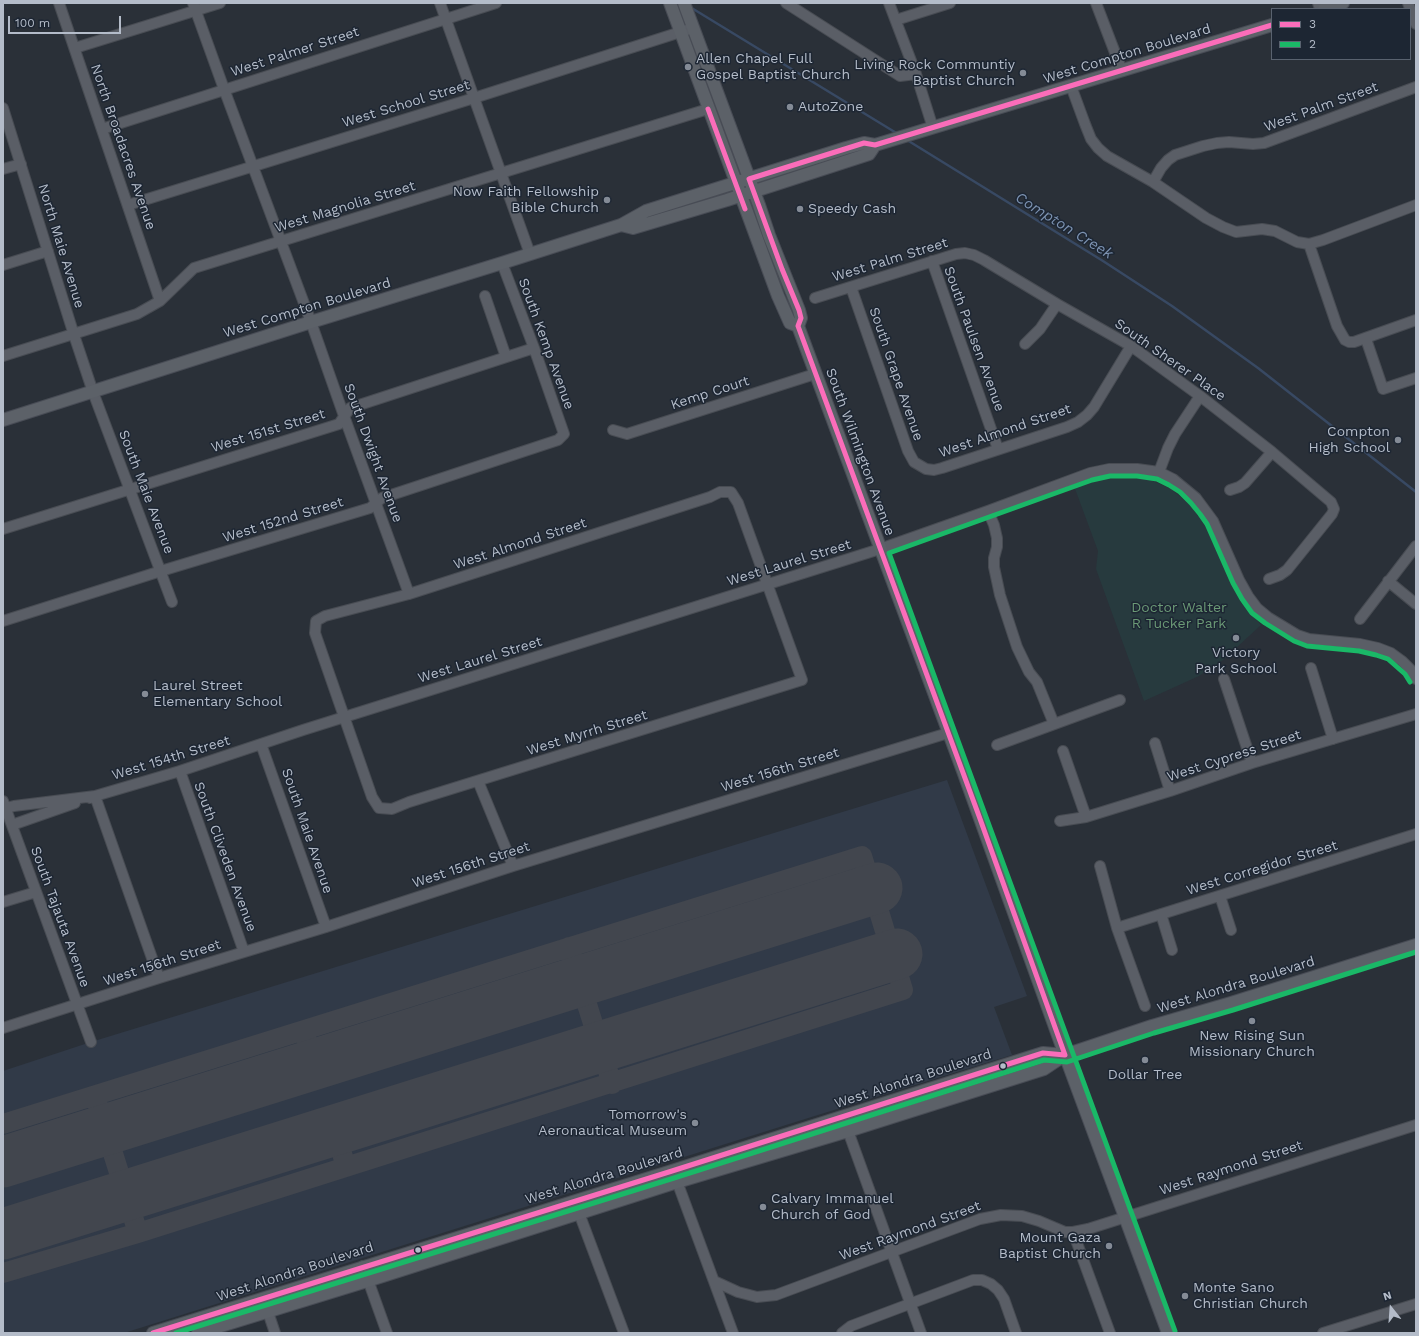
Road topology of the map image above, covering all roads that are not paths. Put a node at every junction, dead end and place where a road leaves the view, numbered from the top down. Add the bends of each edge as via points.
1 (60, 3) edge
2 (220, 3) edge
3 (440, 3) edge
4 (496, 3) edge
5 (684, 3) edge
6 (786, 3) edge
7 (890, 3) edge
8 (950, 3) edge
9 (1096, 3) edge
10 (1343, 3) edge
11 (195, 7) edge
12 (1327, 8) edge
13 (672, 9) edge
14 (1411, 11) edge
15 (446, 19) junction
16 (896, 20) junction
17 (1416, 24) edge
18 (1271, 25) edge
19 (692, 26) junction
20 (680, 32) junction
21 (75, 48) junction
22 (1122, 71) junction
23 (916, 74) junction
24 (1071, 86) junction
25 (1416, 87) edge
26 (224, 89) junction
27 (474, 98) junction
28 (3, 108) edge
29 (708, 109) junction
30 (933, 128) junction
31 (102, 129) junction
32 (875, 145) junction
33 (21, 164) junction
34 (252, 166) junction
35 (3, 169) edge
36 (501, 174) junction
37 (749, 179) junction
38 (1153, 182) junction
39 (736, 183) junction
40 (754, 191) junction
41 (740, 195) junction
42 (128, 205) junction
43 (1416, 205) edge
44 (621, 225) junction
45 (280, 241) junction
46 (1309, 244) junction
47 (48, 251) junction
48 (530, 254) junction
49 (974, 255) joint
50 (932, 261) junction
51 (502, 263) junction
52 (3, 265) edge
53 (850, 287) junction
54 (485, 296) dead end
55 (815, 298) dead end
56 (160, 301) junction
57 (1057, 304) junction
58 (1416, 320) edge
59 (311, 322) junction
60 (798, 326) junction
61 (74, 335) junction
62 (1366, 338) junction
63 (1025, 344) dead end
64 (1131, 346) junction
65 (534, 348) junction
66 (3, 356) edge
67 (506, 357) junction
68 (815, 374) junction
69 (1416, 378) edge
70 (93, 392) junction
71 (1200, 396) junction
72 (344, 416) junction
73 (3, 420) edge
74 (614, 430) dead end
75 (564, 434) joint
76 (998, 449) junction
77 (1272, 452) junction
78 (919, 471) joint
79 (1159, 472) junction
80 (130, 489) junction
81 (1230, 490) dead end
82 (376, 503) junction
83 (988, 512) junction
84 (3, 529) edge
85 (1416, 546) edge
86 (880, 549) junction
87 (161, 571) junction
88 (1269, 578) dead end
89 (1388, 581) junction
90 (768, 584) junction
91 (409, 594) junction
92 (172, 602) dead end
93 (1416, 604) edge
94 (1360, 619) dead end
95 (3, 621) edge
96 (1311, 668) dead end
97 (1224, 679) dead end
98 (1416, 679) edge
99 (1120, 700) dead end
100 (1416, 714) edge
101 (344, 717) junction
102 (1054, 724) junction
103 (948, 733) junction
104 (1333, 739) junction
105 (1155, 743) dead end
106 (262, 744) junction
107 (997, 745) dead end
108 (1063, 751) dead end
109 (1252, 763) junction
110 (180, 771) junction
111 (478, 781) junction
112 (1170, 791) junction
113 (95, 796) junction
114 (4, 806) edge
115 (1086, 816) junction
116 (1060, 821) dead end
117 (12, 824) junction
118 (1416, 834) edge
119 (513, 866) junction
120 (1100, 866) dead end
121 (36, 892) junction
122 (1220, 896) junction
123 (3, 902) edge
124 (1161, 914) junction
125 (326, 927) junction
126 (1117, 928) junction
127 (1231, 930) dead end
128 (1416, 945) edge
129 (1172, 950) dead end
130 (244, 952) junction
131 (159, 978) junction
132 (78, 1005) junction
133 (1145, 1006) dead end
134 (3, 1028) edge
135 (91, 1042) dead end
136 (1065, 1055) junction
137 (843, 1117) junction
138 (1416, 1124) edge
139 (848, 1131) junction
140 (675, 1176) junction
141 (578, 1200) junction
142 (579, 1213) junction
143 (1126, 1217) junction
144 (1073, 1232) junction
145 (892, 1252) junction
146 (362, 1266) junction
147 (367, 1281) junction
148 (714, 1281) junction
149 (910, 1303) junction
150 (1416, 1304) edge
151 (268, 1312) junction
152 (153, 1333) edge
153 (198, 1333) edge
154 (275, 1333) edge
155 (387, 1333) edge
156 (624, 1333) edge
157 (733, 1333) edge
158 (842, 1333) edge
159 (921, 1333) edge
160 (1016, 1333) edge
161 (1110, 1333) edge
162 (1168, 1333) edge
163 (1323, 1333) edge

1 - 21 street, North Broadacres Avenue
2 - 11 street
3 - 15 street
4 - 15 street, West Palmer Street
5 - 19 main road, South Wilmington Avenue
6 - 23 street via 900,76
7 - 16 street
8 - 16 street
9 - 22 street
10 - 12 main road
11 - 21 street
11 - 26 street, South Dwight Avenue
13 - 20 main road, South Wilmington Avenue
14 - 17 street
15 - 26 street, West Palmer Street
15 - 27 street
16 - 23 street
18 - 22 main road, West Compton Boulevard
19 - 20 street, West School Street
19 - 37 main road, South Wilmington Avenue
20 - 27 street, West School Street
20 - 29 main road, South Wilmington Avenue
21 - 31 street, North Broadacres Avenue
22 - 24 main road, West Compton Boulevard
23 - 30 street
24 - 30 main road, West Compton Boulevard
24 - 38 street via 1089,134 1098,148
25 - 38 street, West Palm Street via 1264,143 1217,143 1175,155 1161,168
26 - 31 street, West Palmer Street
26 - 34 street, South Dwight Avenue
27 - 34 street, West School Street
27 - 36 street
28 - 33 street, North Maie Avenue
29 - 36 street, West Magnolia Street
29 - 39 main road, South Wilmington Avenue
30 - 32 main road, West Compton Boulevard
31 - 42 street, North Broadacres Avenue
32 - 37 main road, West Compton Boulevard via 864,143 852,146
32 - 40 main road, West Compton Boulevard via 869,154
33 - 35 street
33 - 47 street, North Maie Avenue
34 - 42 street, West School Street
34 - 45 street, South Dwight Avenue
36 - 45 street, West Magnolia Street
36 - 48 street
37 - 39 main road, West Compton Boulevard
37 - 40 main road, South Wilmington Avenue
38 - 46 street via 1223,227 1236,232 1262,228
39 - 41 main road, South Wilmington Avenue
39 - 44 main road, West Compton Boulevard via 646,211
40 - 41 main road, West Compton Boulevard
40 - 60 main road, South Wilmington Avenue via 799,310 801,318
41 - 44 main road, West Compton Boulevard via 633,228
41 - 60 main road, South Wilmington Avenue via 778,296 790,323
42 - 56 street, North Broadacres Avenue
43 - 46 street
44 - 48 main road, West Compton Boulevard
45 - 56 street, West Magnolia Street via 194,268
45 - 59 street, South Dwight Avenue
46 - 62 street via 1341,335 1348,342
47 - 52 street
47 - 61 street, North Maie Avenue
48 - 51 main road, West Compton Boulevard
49 - 50 street, West Palm Street via 956,254
49 - 57 street, South Sherer Place
50 - 53 street, West Palm Street
50 - 76 street, South Paulsen Avenue
51 - 59 main road, West Compton Boulevard
51 - 65 street, South Kemp Avenue
53 - 55 street, West Palm Street
53 - 78 street, South Grape Avenue via 908,451
54 - 67 street
56 - 61 street, West Magnolia Street via 137,314
57 - 63 street via 1040,329
57 - 64 street, South Sherer Place
58 - 62 street
59 - 70 main road, West Compton Boulevard
59 - 72 street, South Dwight Avenue
60 - 68 main road, South Wilmington Avenue
61 - 66 street, West Magnolia Street
61 - 70 street, North Maie Avenue
62 - 69 street via 1383,390
64 - 71 street, South Sherer Place
64 - 76 street, West Almond Street via 1094,407 1078,422
65 - 67 street, West 151st Street
65 - 75 street, South Kemp Avenue
67 - 72 street, West 151st Street via 350,408
68 - 74 street, Kemp Court via 627,434
68 - 86 main road, South Wilmington Avenue
70 - 73 main road, West Compton Boulevard
70 - 80 street, South Maie Avenue
71 - 77 street, South Sherer Place
71 - 79 street via 1175,434
72 - 80 street, West 151st Street via 338,424
72 - 82 street, South Dwight Avenue
75 - 82 street, West 152nd Street via 558,440 382,498
76 - 78 street, West Almond Street via 942,468
77 - 81 street via 1245,483
77 - 88 street, South Sherer Place via 1326,496 1334,510 1287,570
79 - 83 street, West Laurel Street via 1109,469 1090,473
79 - 98 street, West Laurel Street via 1184,487 1206,510 1248,596 1269,618 1297,635 1309,639 1360,644 1391,653 1402,661
80 - 84 street, West 151st Street
80 - 87 street, South Maie Avenue
82 - 87 street, West 152nd Street via 370,508
82 - 91 street, South Dwight Avenue
83 - 86 street, West Laurel Street
83 - 102 street via 997,538 994,567 1000,595 1017,648 1040,688
85 - 89 street
86 - 90 street, West Laurel Street
86 - 103 main road, South Wilmington Avenue
87 - 92 street, South Maie Avenue
87 - 95 street, West 152nd Street
89 - 93 street
89 - 94 street
90 - 91 street, West Almond Street via 738,503 731,492 720,492
90 - 101 street, West Laurel Street
90 - 111 street, West Myrrh Street via 802,680
91 - 101 street, West Almond Street via 325,616 316,621 314,633
96 - 104 street
97 - 109 street
99 - 102 street
100 - 104 street, West Cypress Street
101 - 106 street, West 154th Street
101 - 111 street, West Myrrh Street via 372,797 379,808 392,809
102 - 107 street
103 - 119 street, West 156th Street
103 - 136 main road, South Wilmington Avenue
104 - 109 street, West Cypress Street
105 - 112 street
106 - 110 street, West 154th Street
106 - 125 street, South Maie Avenue
108 - 115 street
109 - 112 street, West Cypress Street
110 - 113 street, West 154th Street
110 - 130 street, South Cliveden Avenue
111 - 119 street
112 - 115 street, West Cypress Street
113 - 114 street, West 154th Street
113 - 117 street
113 - 131 street
114 - 117 street, South Tajauta Avenue
115 - 116 street, West Cypress Street
117 - 121 street, South Tajauta Avenue
118 - 122 street, West Corregidor Street
119 - 125 street, West 156th Street
120 - 126 street
121 - 123 street
121 - 132 street, South Tajauta Avenue
122 - 124 street, West Corregidor Street
122 - 127 street
124 - 126 street, West Corregidor Street
124 - 129 street
125 - 130 street, West 156th Street
126 - 133 street
128 - 136 main road, West Alondra Boulevard
130 - 131 street, West 156th Street
131 - 132 street, West 156th Street
132 - 134 street, West 156th Street
132 - 135 street, South Tajauta Avenue
136 - 137 main road, West Alondra Boulevard via 1043,1053
136 - 139 main road, West Alondra Boulevard via 1044,1070
136 - 143 main road, South Wilmington Avenue
137 - 139 street
137 - 140 main road, West Alondra Boulevard
138 - 143 street, West Raymond Street
139 - 140 main road, West Alondra Boulevard
139 - 145 street
140 - 141 main road, West Alondra Boulevard
140 - 142 main road, West Alondra Boulevard
140 - 148 street
141 - 142 street
141 - 146 main road, West Alondra Boulevard
142 - 147 main road, West Alondra Boulevard
142 - 156 street
143 - 144 street, West Raymond Street
143 - 162 main road, South Wilmington Avenue
144 - 145 street, West Raymond Street via 1065,1232 1022,1216 1001,1215 980,1219
144 - 161 street
145 - 148 street, West Raymond Street via 776,1295 757,1297
145 - 149 street
146 - 147 street
146 - 152 main road, West Alondra Boulevard
147 - 151 main road, West Alondra Boulevard
147 - 155 street
148 - 157 street
149 - 158 street via 851,1326
149 - 159 street
149 - 160 street via 973,1280 982,1280 998,1290 1004,1299
150 - 163 street
151 - 153 main road, West Alondra Boulevard
151 - 154 street

